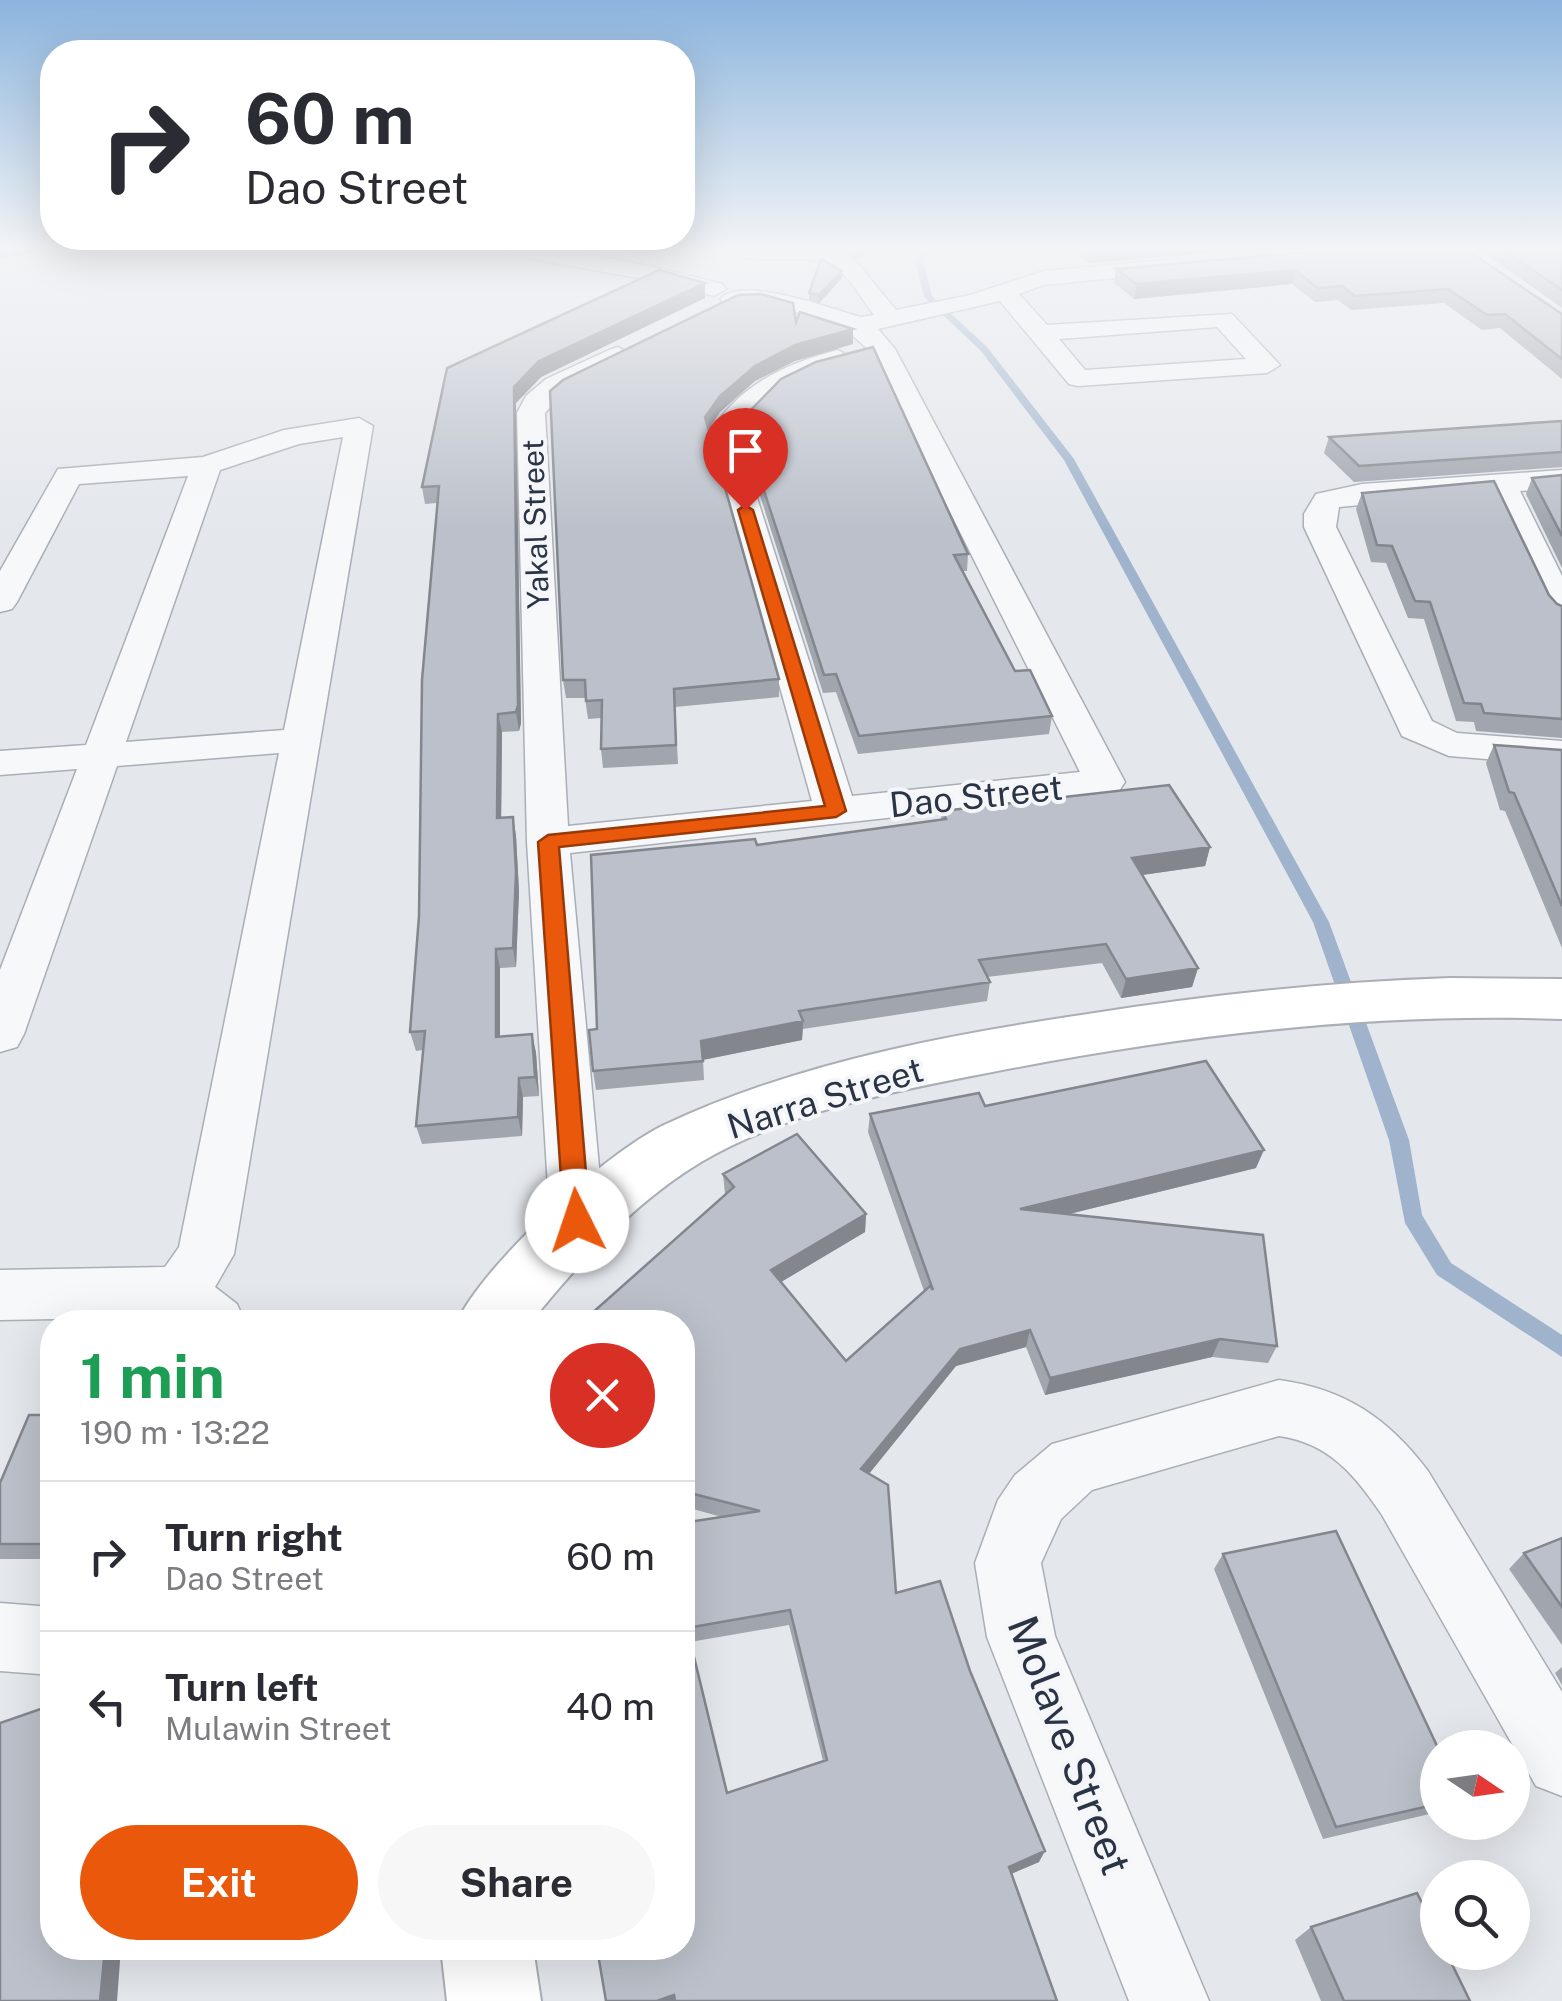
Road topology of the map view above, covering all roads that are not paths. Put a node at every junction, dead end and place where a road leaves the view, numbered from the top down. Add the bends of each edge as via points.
1 (641, 343) edge
2 (861, 343) edge
3 (884, 343) edge
4 (1052, 343) edge
5 (1247, 343) edge
6 (208, 465) junction
7 (1562, 479) edge
8 (1500, 482) junction
9 (0, 602) edge
10 (1562, 611) edge
11 (299, 740) junction
12 (102, 755) junction
13 (0, 762) edge
14 (1557, 762) edge
15 (836, 811) junction
16 (548, 842) junction
17 (1562, 998) edge
18 (0, 1034) edge
19 (577, 1221) junction
20 (0, 1294) edge
21 (198, 1307) edge
22 (500, 1310) edge
23 (0, 1638) edge
24 (40, 1640) edge
25 (1562, 1760) edge
26 (489, 1960) edge
27 (494, 2001) edge
28 (1170, 2001) edge

1 - 16 street, Yakal Street via 553,386 531,413
2 - 15 street via 744,403 722,434
3 - 15 street, Dao Street via 1104,782
4 - 5 street via 1078,378 1268,364
6 - 9 street via 69,475
6 - 11 street via 294,436 359,426
6 - 12 street
7 - 8 street
8 - 10 street
8 - 14 street via 1347,496 1328,501 1320,527 1416,728 1449,744
11 - 12 street
11 - 21 street
12 - 13 street
12 - 18 street
15 - 16 street, Dao Street
16 - 19 street, Yakal Street
17 - 19 street, Narra Street via 1417,998 1228,1013 992,1049 831,1088 682,1144
19 - 22 street, Narra Street
20 - 21 street
23 - 24 street
25 - 28 street, Molave Street via 1405,1493 1380,1458 1346,1429 1315,1414 1279,1408 1074,1466 1020,1522 1008,1564 1021,1637
26 - 27 street

